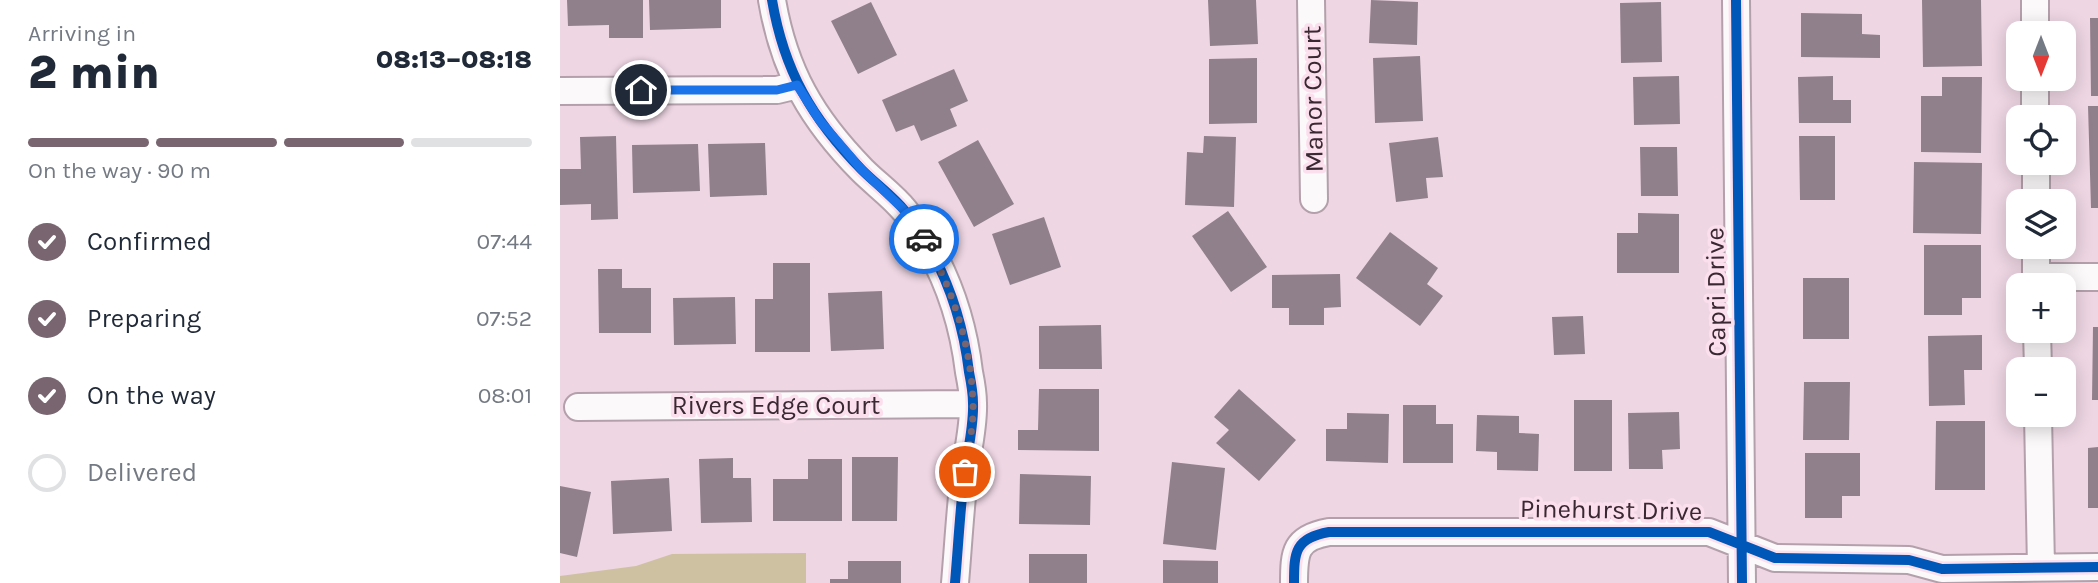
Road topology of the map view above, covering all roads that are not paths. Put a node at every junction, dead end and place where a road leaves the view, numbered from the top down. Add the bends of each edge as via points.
1 (772, 0) edge
2 (1311, 0) edge
3 (1736, 0) edge
4 (2035, 0) edge
5 (2035, 21) edge
6 (797, 85) junction
7 (560, 91) edge
8 (1314, 199) dead end
9 (2098, 277) edge
10 (2076, 278) edge
11 (973, 404) junction
12 (578, 407) dead end
13 (2038, 427) edge
14 (1741, 545) junction
15 (2041, 567) junction
16 (2098, 567) edge
17 (955, 583) edge
18 (1294, 583) edge
19 (1742, 583) edge

1 - 6 street
2 - 8 street, Manor Court
3 - 14 street, Capri Drive
4 - 5 street
6 - 7 street via 777,90
6 - 11 street via 828,131 903,209 925,240 943,273 966,342
9 - 10 street
11 - 12 street, Rivers Edge Court
11 - 17 street
13 - 15 street
14 - 15 street, Pinehurst Drive via 1775,558 1909,560 1942,569
14 - 18 street, Pinehurst Drive via 1709,532 1329,532 1304,540 1297,551
14 - 19 street, Capri Drive
15 - 16 street, Pinehurst Drive

